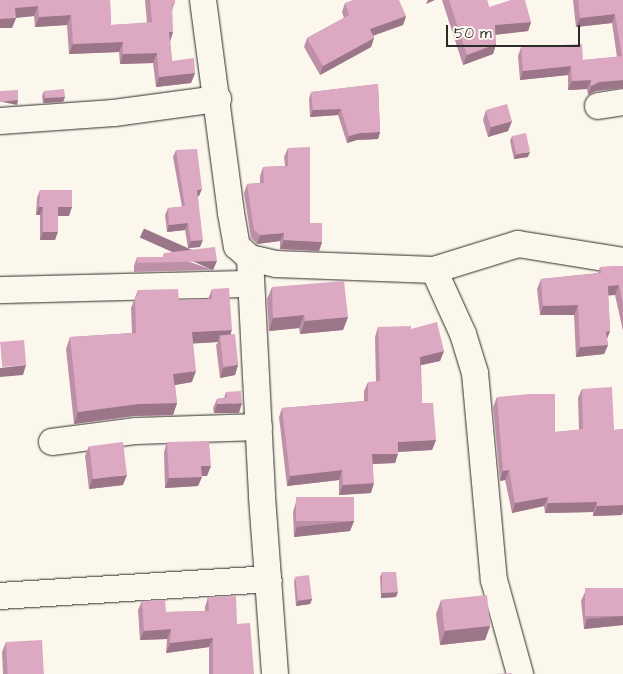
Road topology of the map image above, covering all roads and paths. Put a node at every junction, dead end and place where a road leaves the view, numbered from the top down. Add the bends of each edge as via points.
1 (204, 0) edge
2 (218, 99) junction
3 (0, 121) edge
4 (623, 261) edge
5 (434, 270) junction
6 (250, 271) junction
7 (0, 290) edge
8 (259, 427) junction
9 (52, 442) dead end
10 (268, 579) junction
11 (0, 596) edge
12 (275, 674) edge
13 (520, 674) edge

1 - 2 street
2 - 3 street via 114,114
2 - 6 street via 232,221 237,246
4 - 5 street via 518,244
5 - 6 street via 276,264
5 - 13 street via 463,334 475,373 494,580
6 - 7 street
6 - 8 street
8 - 9 street via 136,431
8 - 10 street
10 - 11 street
10 - 12 street

